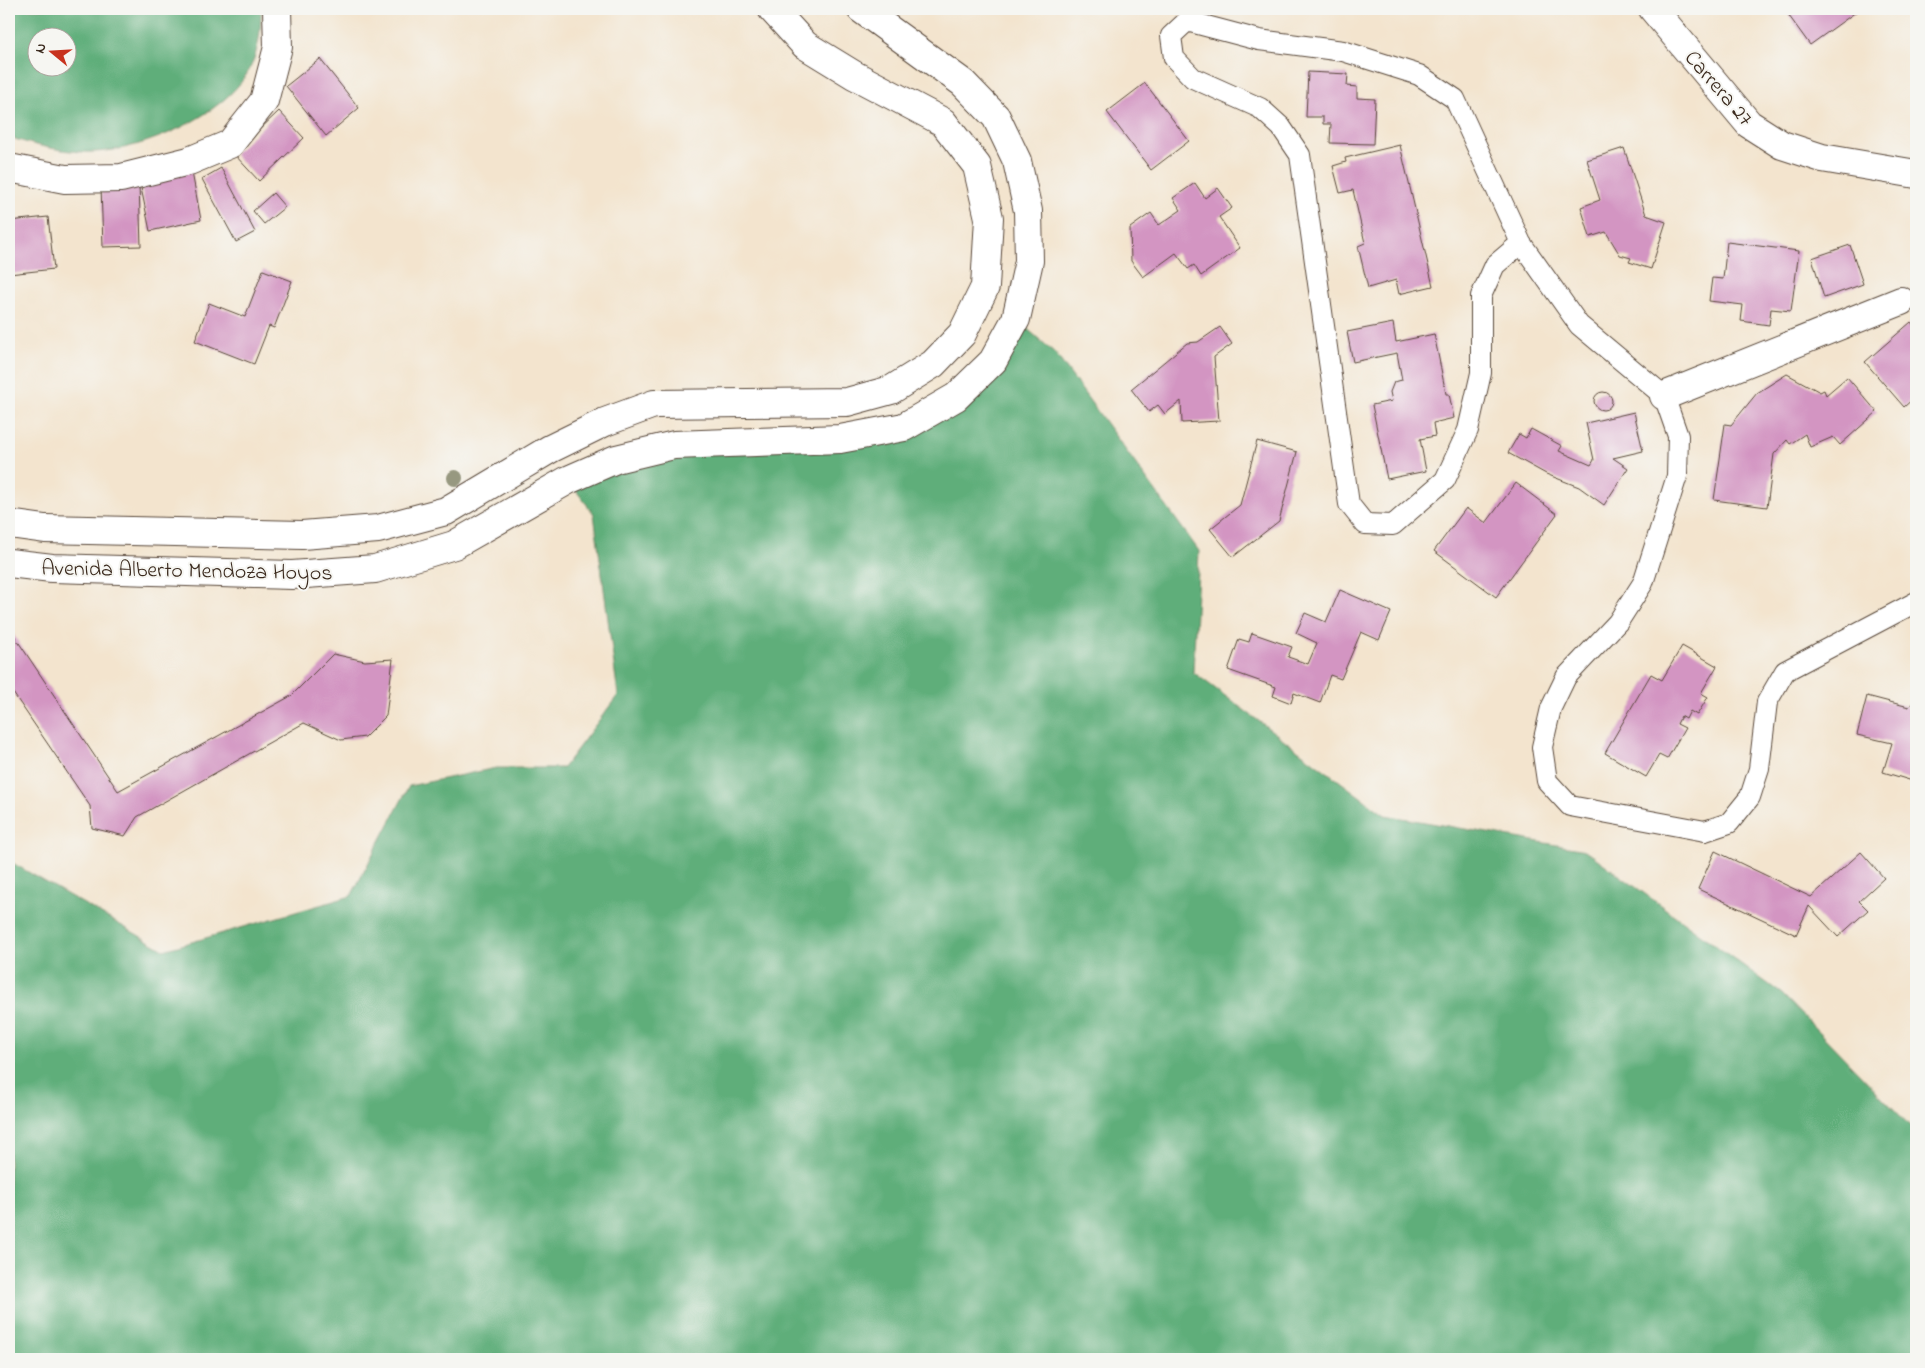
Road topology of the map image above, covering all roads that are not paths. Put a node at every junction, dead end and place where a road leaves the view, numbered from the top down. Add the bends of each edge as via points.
1 (277, 9) edge
2 (772, 9) edge
3 (861, 9) edge
4 (1653, 9) edge
5 (9, 168) edge
6 (1916, 174) edge
7 (1521, 243) junction
8 (1901, 301) dead end
9 (1664, 396) junction
10 (9, 524) edge
11 (9, 563) edge
12 (1916, 602) edge

1 - 5 main road via 278,48 264,101 230,144 189,161 121,178 65,179
2 - 10 main road, Avenida Alberto Mendoza Hoyos via 805,44 854,75 943,122 977,166 989,218 985,287 962,334 933,364 891,390 847,402 654,404 605,422 550,449 446,511 378,529 302,535 45,529
3 - 11 main road, Avenida Alberto Mendoza Hoyos via 962,83 996,117 1017,160 1028,212 1029,261 1016,319 993,361 956,397 904,427 840,439 674,445 616,459 568,480 454,545 375,570 292,575 52,568
4 - 6 main road, Carrera 27 via 1750,124 1782,145 1822,158
7 - 7 lane via 1495,265 1480,296 1481,373 1468,430 1445,480 1393,525 1365,524 1349,504 1300,155 1281,127 1260,108 1193,78 1174,58 1171,36 1187,21 1259,40 1343,51 1418,75 1455,99
7 - 9 lane via 1579,325
8 - 9 main road
9 - 12 lane via 1678,436 1677,476 1643,583 1618,622 1566,677 1549,718 1542,747 1547,781 1570,806 1705,831 1728,823 1750,797 1759,769 1767,702 1785,671

